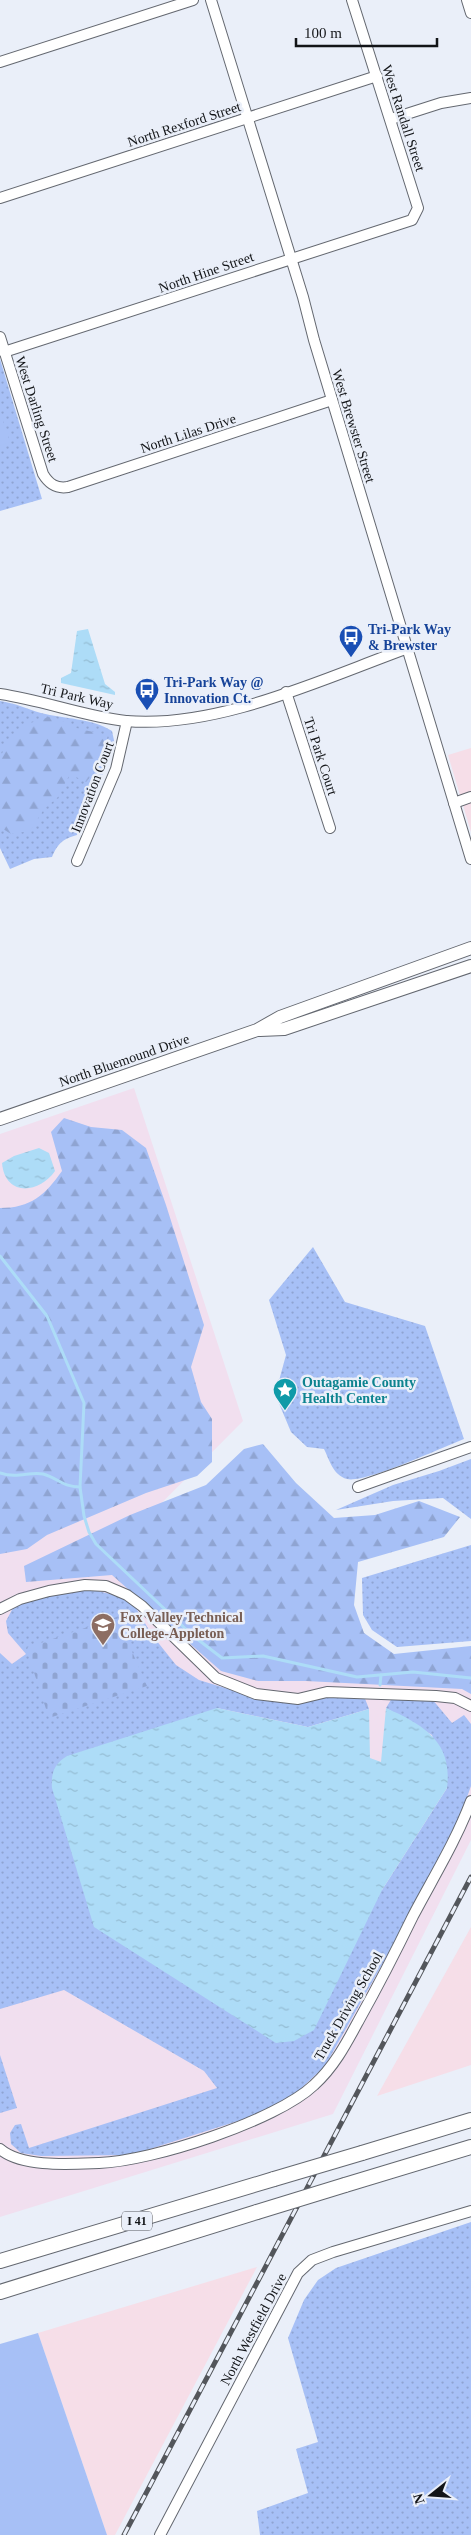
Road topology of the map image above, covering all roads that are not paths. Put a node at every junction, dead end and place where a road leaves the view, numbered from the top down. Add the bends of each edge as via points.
1 (193, 0) edge
2 (211, 0) edge
3 (352, 0) edge
4 (467, 0) edge
5 (471, 13) edge
6 (0, 62) edge
7 (376, 76) junction
8 (471, 98) edge
9 (246, 118) junction
10 (391, 119) junction
11 (0, 198) edge
12 (415, 216) joint
13 (291, 258) junction
14 (0, 337) edge
15 (4, 352) junction
16 (332, 400) junction
17 (52, 485) joint
18 (408, 648) junction
19 (286, 692) junction
20 (0, 694) edge
21 (127, 721) junction
22 (471, 797) edge
23 (454, 803) junction
24 (330, 828) dead end
25 (471, 859) edge
26 (77, 861) dead end
27 (471, 948) edge
28 (471, 966) edge
29 (257, 1030) junction
30 (0, 1119) edge
31 (471, 1447) edge
32 (358, 1487) dead end
33 (0, 1609) edge
34 (471, 1706) edge
35 (471, 1801) edge
36 (469, 2118) edge
37 (471, 2147) edge
38 (0, 2149) edge
39 (471, 2211) edge
40 (0, 2261) edge
41 (0, 2292) edge
42 (160, 2535) edge

1 - 6 street
2 - 9 street, West Brewster Street
3 - 7 street, West Randall Street
4 - 5 street
7 - 9 street, North Rexford Street
7 - 10 street, West Randall Street
8 - 10 street via 441,103
9 - 11 street, North Rexford Street
9 - 13 street, West Brewster Street
10 - 12 street, West Randall Street via 418,208
12 - 13 street, North Hine Street
13 - 15 street, North Hine Street
13 - 16 street, West Brewster Street
14 - 15 street, West Darling Street
15 - 17 street, West Darling Street via 38,462
16 - 17 street, North Lilas Drive via 68,487
16 - 18 street, West Brewster Street
18 - 19 street, Tri Park Way
18 - 23 street, West Brewster Street
19 - 21 street, Tri Park Way via 208,716
19 - 24 street, Tri Park Court
20 - 21 street, Tri Park Way
21 - 26 street, Innovation Court via 116,769
22 - 23 street
23 - 25 street, West Brewster Street
27 - 29 main road, North Bluemound Drive via 280,1017
28 - 29 main road, North Bluemound Drive via 284,1029
29 - 30 main road, North Bluemound Drive
31 - 32 street
33 - 34 street via 49,1591 85,1585 106,1586 142,1606 212,1674 256,1694 298,1698 327,1692 436,1696 455,1698
35 - 38 street, Truck Driving School via 372,1997 334,2064 313,2086 263,2117 140,2159 62,2164 16,2158
36 - 40 highway, I 41, bridge
37 - 41 highway, I 41, bridge
39 - 42 street, North Westfield Drive via 333,2252 306,2264 298,2273

